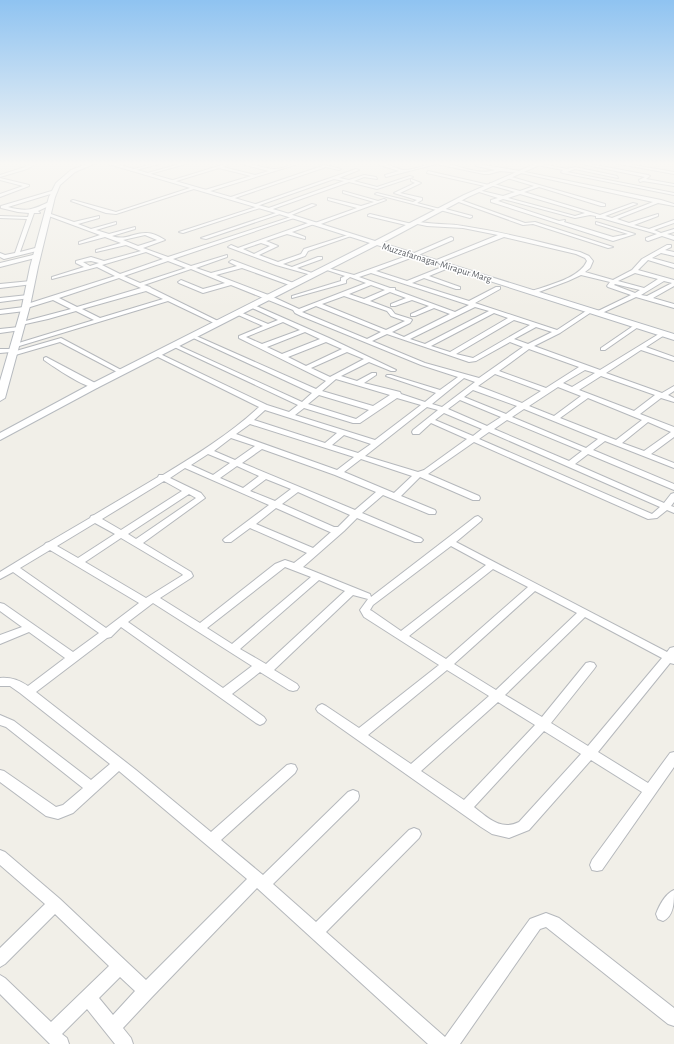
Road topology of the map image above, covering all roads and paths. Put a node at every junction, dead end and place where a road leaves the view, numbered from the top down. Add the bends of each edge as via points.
1 (17, 212) edge
2 (32, 212) joint
3 (49, 212) edge
4 (57, 212) edge
5 (107, 212) edge
6 (120, 212) edge
7 (241, 212) edge
8 (277, 212) edge
9 (296, 212) edge
10 (351, 212) edge
11 (436, 212) edge
12 (447, 212) edge
13 (491, 212) edge
14 (526, 212) edge
15 (556, 212) edge
16 (582, 212) edge
17 (589, 212) edge
18 (613, 212) edge
19 (631, 212) edge
20 (586, 213) junction
21 (656, 214) dead end
22 (287, 215) junction
23 (370, 215) dead end
24 (0, 217) edge
25 (97, 217) dead end
26 (470, 217) dead end
27 (576, 217) junction
28 (598, 217) junction
29 (30, 218) junction
30 (610, 220) junction
31 (114, 222) dead end
32 (559, 222) junction
33 (75, 223) junction
34 (412, 223) junction
35 (672, 223) edge
36 (315, 224) junction
37 (628, 225) junction
38 (133, 228) dead end
39 (92, 230) junction
40 (646, 230) junction
41 (674, 230) edge
42 (180, 232) dead end
43 (287, 232) junction
44 (633, 234) junction
45 (349, 235) junction
46 (503, 235) junction
47 (662, 235) junction
48 (108, 236) junction
49 (204, 238) dead end
50 (303, 238) dead end
51 (674, 238) edge
52 (451, 239) dead end
53 (648, 239) dead end
54 (119, 240) junction
55 (261, 241) junction
56 (81, 243) dead end
57 (126, 243) junction
58 (376, 243) junction
59 (670, 246) dead end
60 (231, 247) dead end
61 (610, 247) dead end
62 (138, 248) junction
63 (145, 250) junction
64 (239, 250) junction
65 (98, 251) dead end
66 (661, 251) junction
67 (38, 253) junction
68 (17, 254) junction
69 (674, 254) edge
70 (255, 255) junction
71 (414, 255) junction
72 (225, 256) dead end
73 (1, 257) edge
74 (320, 258) dead end
75 (647, 258) junction
76 (167, 259) junction
77 (232, 262) dead end
78 (436, 262) junction
79 (104, 263) junction
80 (278, 264) junction
81 (0, 265) edge
82 (97, 265) junction
83 (242, 266) junction
84 (449, 266) junction
85 (674, 266) edge
86 (90, 268) junction
87 (191, 268) junction
88 (293, 268) junction
89 (326, 268) junction
90 (634, 270) junction
91 (371, 271) junction
92 (581, 273) junction
93 (120, 275) junction
94 (211, 275) junction
95 (313, 275) junction
96 (352, 276) junction
97 (425, 276) junction
98 (54, 278) dead end
99 (2, 279) dead end
100 (663, 279) junction
101 (614, 281) junction
102 (181, 282) dead end
103 (31, 283) junction
104 (230, 283) junction
105 (371, 283) junction
106 (407, 283) junction
107 (674, 283) edge
108 (140, 285) junction
109 (294, 285) junction
110 (0, 286) edge
111 (148, 288) junction
112 (458, 288) dead end
113 (498, 288) dead end
114 (391, 290) junction
115 (646, 290) junction
116 (534, 292) junction
117 (344, 294) junction
118 (636, 295) junction
119 (269, 297) junction
120 (294, 297) dead end
121 (28, 298) junction
122 (54, 298) junction
123 (412, 298) junction
124 (648, 298) junction
125 (169, 299) junction
126 (0, 300) edge
127 (365, 301) junction
128 (472, 304) junction
129 (318, 305) junction
130 (393, 305) dead end
131 (252, 306) junction
132 (434, 306) junction
133 (674, 306) edge
134 (25, 308) junction
135 (77, 309) junction
136 (591, 310) junction
137 (494, 311) junction
138 (0, 312) edge
139 (297, 312) junction
140 (600, 312) junction
141 (238, 313) junction
142 (456, 314) junction
143 (413, 315) dead end
144 (514, 317) junction
145 (100, 320) junction
146 (284, 320) junction
147 (218, 323) junction
148 (536, 324) junction
149 (638, 325) junction
150 (20, 326) junction
151 (268, 326) junction
152 (305, 330) junction
153 (0, 331) edge
154 (385, 332) junction
155 (558, 332) junction
156 (664, 333) junction
157 (192, 336) junction
158 (674, 337) edge
159 (327, 339) junction
160 (404, 339) junction
161 (508, 339) junction
162 (367, 341) junction
163 (173, 345) junction
164 (426, 346) junction
165 (529, 346) junction
166 (261, 347) junction
167 (641, 348) junction
168 (348, 349) junction
169 (602, 349) dead end
170 (13, 350) junction
171 (0, 351) edge
172 (156, 354) junction
173 (452, 354) junction
174 (282, 357) junction
175 (46, 359) dead end
176 (370, 359) junction
177 (674, 359) edge
178 (584, 367) junction
179 (306, 368) junction
180 (494, 371) junction
181 (121, 372) junction
182 (600, 373) junction
183 (374, 374) dead end
184 (463, 376) junction
185 (333, 378) junction
186 (480, 381) junction
187 (358, 383) junction
188 (558, 384) junction
189 (94, 386) junction
190 (473, 387) junction
191 (674, 388) edge
192 (573, 390) junction
193 (547, 391) junction
194 (317, 392) junction
195 (442, 393) junction
196 (397, 394) junction
197 (586, 396) junction
198 (661, 396) junction
199 (0, 398) edge
200 (461, 398) junction
201 (674, 400) edge
202 (429, 404) junction
203 (303, 405) junction
204 (264, 406) junction
205 (523, 406) junction
206 (374, 409) junction
207 (444, 410) junction
208 (635, 414) junction
209 (290, 415) junction
210 (507, 417) junction
211 (555, 418) junction
212 (648, 419) junction
213 (430, 420) junction
214 (249, 421) junction
215 (489, 429) junction
216 (674, 431) edge
217 (344, 432) junction
218 (416, 432) dead end
219 (230, 435) junction
220 (0, 437) edge
221 (604, 438) junction
222 (473, 439) junction
223 (376, 443) junction
224 (617, 443) junction
225 (261, 446) junction
226 (326, 446) junction
227 (588, 450) junction
228 (208, 451) junction
229 (646, 454) junction
230 (360, 456) junction
231 (236, 463) junction
232 (570, 464) junction
233 (184, 465) junction
234 (674, 466) edge
235 (338, 473) junction
236 (265, 475) junction
237 (420, 475) junction
238 (162, 478) junction
239 (214, 478) junction
240 (674, 487) edge
241 (296, 489) junction
242 (189, 490) junction
243 (244, 491) junction
244 (382, 491) junction
245 (674, 496) edge
246 (395, 497) junction
247 (476, 498) dead end
248 (275, 505) junction
249 (665, 506) junction
250 (674, 510) edge
251 (432, 512) dead end
252 (356, 514) junction
253 (94, 518) junction
254 (478, 519) dead end
255 (250, 524) junction
256 (341, 529) junction
257 (121, 534) junction
258 (228, 540) dead end
259 (418, 540) dead end
260 (450, 542) junction
261 (137, 544) junction
262 (49, 545) junction
263 (314, 552) junction
264 (78, 562) junction
265 (493, 564) junction
266 (296, 567) junction
267 (14, 568) junction
268 (0, 576) edge
269 (318, 576) junction
270 (535, 586) junction
271 (352, 590) junction
272 (366, 596) dead end
273 (150, 601) junction
274 (0, 606) edge
275 (584, 612) junction
276 (122, 622) junction
277 (31, 628) junction
278 (200, 628) junction
279 (107, 634) junction
280 (401, 636) junction
281 (0, 640) edge
282 (233, 649) junction
283 (672, 656) edge
284 (73, 658) junction
285 (447, 664) junction
286 (590, 666) dead end
287 (264, 668) junction
288 (0, 682) edge
289 (293, 687) dead end
290 (28, 692) junction
291 (224, 694) junction
292 (498, 695) junction
293 (322, 710) dead end
294 (0, 720) edge
295 (260, 720) dead end
296 (543, 724) junction
297 (360, 735) junction
298 (590, 753) junction
299 (674, 757) edge
300 (118, 764) junction
301 (291, 769) dead end
302 (412, 771) junction
303 (0, 775) edge
304 (92, 788) junction
305 (649, 790) junction
306 (353, 796) dead end
307 (465, 808) junction
308 (414, 834) dead end
309 (211, 840) junction
310 (0, 856) edge
311 (597, 865) dead end
312 (260, 882) junction
313 (674, 897) edge
314 (55, 904) junction
315 (663, 914) dead end
316 (316, 932) junction
317 (0, 959) edge
318 (120, 966) junction
319 (0, 984) edge
320 (146, 991) junction
321 (88, 997) junction
322 (674, 1018) edge
323 (112, 1028) junction
324 (55, 1039) edge
325 (125, 1044) edge
326 (440, 1044) edge
327 (450, 1044) edge

1 - 2 street
2 - 29 street
3 - 67 main road
4 - 33 street
5 - 6 street
7 - 42 street
8 - 22 main road, Muzzafarnagar-Mirapur Marg
9 - 22 street
10 - 36 street
11 - 34 main road
12 - 26 street
13 - 61 street via 525,224 533,223
14 - 32 street
15 - 27 street
16 - 20 street
17 - 20 street
18 - 28 street
19 - 30 street
20 - 27 street
20 - 28 street
21 - 37 street
22 - 36 main road, Muzzafarnagar-Mirapur Marg
22 - 49 street
22 - 76 street
23 - 34 street
24 - 29 street
25 - 33 street
27 - 32 street
27 - 44 street
28 - 30 street
29 - 68 street
30 - 37 street
31 - 39 street
32 - 44 street via 613,239
33 - 39 street
34 - 46 street via 455,226
34 - 58 main road
35 - 40 street
36 - 43 street
36 - 45 main road, Muzzafarnagar-Mirapur Marg
37 - 40 street
38 - 48 street
39 - 48 street
40 - 44 street
40 - 47 street
41 - 47 street
43 - 50 street
43 - 55 street
45 - 58 main road, Muzzafarnagar-Mirapur Marg
45 - 80 street via 306,250 303,255
46 - 78 street
46 - 92 street via 583,255 590,263
47 - 51 street
47 - 53 street
48 - 54 street
48 - 56 street
52 - 71 street
54 - 57 street
54 - 62 street via 143,233 163,239
55 - 64 street
55 - 70 street via 275,247
57 - 62 street
57 - 65 street
58 - 71 main road, Muzzafarnagar-Mirapur Marg
58 - 89 main road
59 - 66 street
60 - 64 street
62 - 63 street
63 - 76 street
63 - 79 street
64 - 70 street
66 - 69 street
66 - 75 street
67 - 68 street
67 - 81 street
67 - 103 main road
68 - 73 street
70 - 80 street
71 - 78 main road, Muzzafarnagar-Mirapur Marg
71 - 91 street
72 - 87 street
74 - 88 street
75 - 85 street
75 - 90 street
76 - 87 street
76 - 93 street
77 - 83 street
78 - 84 main road, Muzzafarnagar-Mirapur Marg
79 - 82 street
79 - 86 street via 91,259 78,262
80 - 88 street
82 - 86 street
82 - 93 street
83 - 94 street
83 - 109 street
84 - 97 street
84 - 116 main road, Muzzafarnagar-Mirapur Marg
86 - 98 street
87 - 94 street
87 - 108 street
88 - 95 street
89 - 95 main road
89 - 96 street
90 - 100 street
90 - 101 street
91 - 96 street
91 - 106 street
92 - 101 street
92 - 116 street
93 - 108 street
93 - 122 street
94 - 104 street
95 - 109 main road
96 - 105 street
96 - 120 street via 343,279 344,282
97 - 106 street
97 - 112 street
99 - 110 street via 3,284
100 - 107 street
100 - 115 street
101 - 115 street
101 - 118 street via 611,287
102 - 104 street via 205,291
103 - 110 street
103 - 121 main road
104 - 119 street
105 - 114 street
105 - 117 street
106 - 114 street
106 - 128 street
107 - 124 street
108 - 111 street
109 - 119 main road
111 - 125 street
111 - 135 street
113 - 128 street
114 - 123 street
114 - 127 street
115 - 118 street
116 - 136 main road, Muzzafarnagar-Mirapur Marg
117 - 127 street
117 - 129 street
118 - 124 street
118 - 140 street
119 - 131 main road
119 - 139 street via 296,309
121 - 126 street
121 - 134 main road
122 - 134 street
122 - 135 street
123 - 130 street
123 - 132 street
124 - 133 street
125 - 145 street
125 - 147 street
127 - 154 street via 409,320
128 - 137 street
128 - 142 street
129 - 139 street
129 - 154 street
131 - 141 main road
131 - 146 street
132 - 142 street
132 - 143 street
134 - 138 street
134 - 150 main road
135 - 145 street
135 - 150 street
136 - 140 main road, Muzzafarnagar-Mirapur Marg
136 - 155 street
137 - 144 street
137 - 164 street
139 - 162 street
140 - 149 main road, Muzzafarnagar-Mirapur Marg
141 - 147 main road
141 - 151 street
142 - 160 street
144 - 148 street
144 - 173 street
145 - 170 street
146 - 151 street
146 - 152 street
147 - 157 main road
148 - 155 street
148 - 161 street
149 - 156 main road, Muzzafarnagar-Mirapur Marg
149 - 169 street
150 - 153 street
150 - 170 main road
151 - 166 street via 241,338
152 - 159 street
152 - 166 street
154 - 160 street
154 - 162 street
155 - 165 street
156 - 158 main road, Muzzafarnagar-Mirapur Marg
156 - 167 street
157 - 163 main road
157 - 194 street
159 - 168 street
159 - 174 street
160 - 164 street
161 - 165 street
161 - 173 street via 474,360
162 - 184 street via 422,364
163 - 172 main road
163 - 203 street
164 - 173 street
165 - 178 street
165 - 180 street
166 - 174 street
167 - 177 street
167 - 182 street
168 - 176 street
168 - 179 street
170 - 171 street
170 - 181 street via 62,340
170 - 199 main road
172 - 181 main road
172 - 204 street
174 - 179 street
175 - 189 street
176 - 185 street
176 - 195 street via 391,373
178 - 182 street
178 - 188 street
179 - 185 street
180 - 186 street
180 - 193 street
181 - 189 main road
182 - 192 street
182 - 198 street
183 - 187 street
184 - 186 street
184 - 195 street
185 - 187 street
185 - 194 street
186 - 190 street
187 - 196 street
188 - 192 street
188 - 193 street
189 - 220 main road
190 - 200 street
190 - 205 street
191 - 198 street
192 - 197 street
193 - 205 street
194 - 203 street
194 - 206 street
195 - 202 street
196 - 202 street
196 - 206 street
197 - 208 street
197 - 211 street
198 - 201 street
198 - 208 street
200 - 207 street
200 - 210 street
202 - 207 street
202 - 223 street
203 - 206 street via 358,421
203 - 209 street
204 - 209 street
204 - 214 street
205 - 210 street
205 - 211 street
207 - 213 street
207 - 215 street
208 - 212 street
209 - 217 street
210 - 215 street
210 - 227 street
211 - 221 street
212 - 216 street
212 - 224 street
213 - 218 street
213 - 222 street
214 - 219 street
214 - 226 street
215 - 222 street
215 - 232 street
216 - 229 street
217 - 223 street
217 - 226 street
219 - 225 street
219 - 228 street
221 - 224 street
221 - 227 street
222 - 237 street
222 - 249 street via 651,516 659,514
223 - 230 street
224 - 229 street
225 - 231 street
225 - 235 street
226 - 230 street
227 - 232 street
227 - 240 street
228 - 231 street
228 - 233 street
229 - 234 street
230 - 235 street
230 - 237 street
231 - 236 street
231 - 239 street
232 - 249 street
233 - 238 street
233 - 239 street
235 - 244 street
236 - 241 street
236 - 243 street
237 - 246 street
237 - 247 street
238 - 242 street
238 - 253 street
239 - 243 street
241 - 248 street
241 - 252 street
242 - 257 street
242 - 261 street via 201,498
243 - 248 street
244 - 246 street
244 - 252 street
245 - 249 street
246 - 251 street
248 - 255 street
248 - 256 street via 330,529
249 - 250 street
252 - 256 street
252 - 259 street
253 - 257 street
253 - 262 street
254 - 260 street
255 - 258 street
255 - 263 street
256 - 263 street
257 - 261 street
257 - 264 street
260 - 265 street
260 - 280 street via 366,607 368,614
261 - 273 street via 188,574
262 - 264 street
262 - 267 street
263 - 266 street
264 - 273 street
265 - 270 street
265 - 280 street
266 - 269 street
266 - 278 street via 285,563 278,566
267 - 268 street
267 - 279 street
269 - 271 street
269 - 282 street
270 - 275 street
270 - 285 street
271 - 272 street
271 - 287 street
273 - 276 street
273 - 278 street
274 - 277 street
275 - 283 street
275 - 292 street
276 - 279 street
276 - 291 street
277 - 281 street
277 - 284 street
278 - 282 street
279 - 284 street
280 - 285 street
282 - 287 street
283 - 298 street
284 - 290 street
285 - 292 street
285 - 297 street
286 - 296 street
287 - 289 street
287 - 291 street
288 - 290 street via 14,683
290 - 300 street
291 - 295 street
292 - 296 street
292 - 302 street
293 - 297 street
294 - 304 street via 10,724
296 - 298 street
296 - 307 street
297 - 302 street
298 - 305 street
298 - 307 street via 524,826 510,832 500,830
299 - 305 street
300 - 304 street
300 - 309 street
301 - 309 street
302 - 307 street
303 - 304 street via 51,812 57,813 68,809
305 - 311 street
306 - 312 street
308 - 316 street
309 - 312 street
310 - 314 street
312 - 316 street
312 - 320 street
313 - 315 street
314 - 317 street
314 - 318 street
316 - 326 street
318 - 320 street
318 - 321 street
319 - 324 street
320 - 323 street
321 - 323 street
321 - 324 street
322 - 327 street via 554,923 546,920 535,924
323 - 325 street

